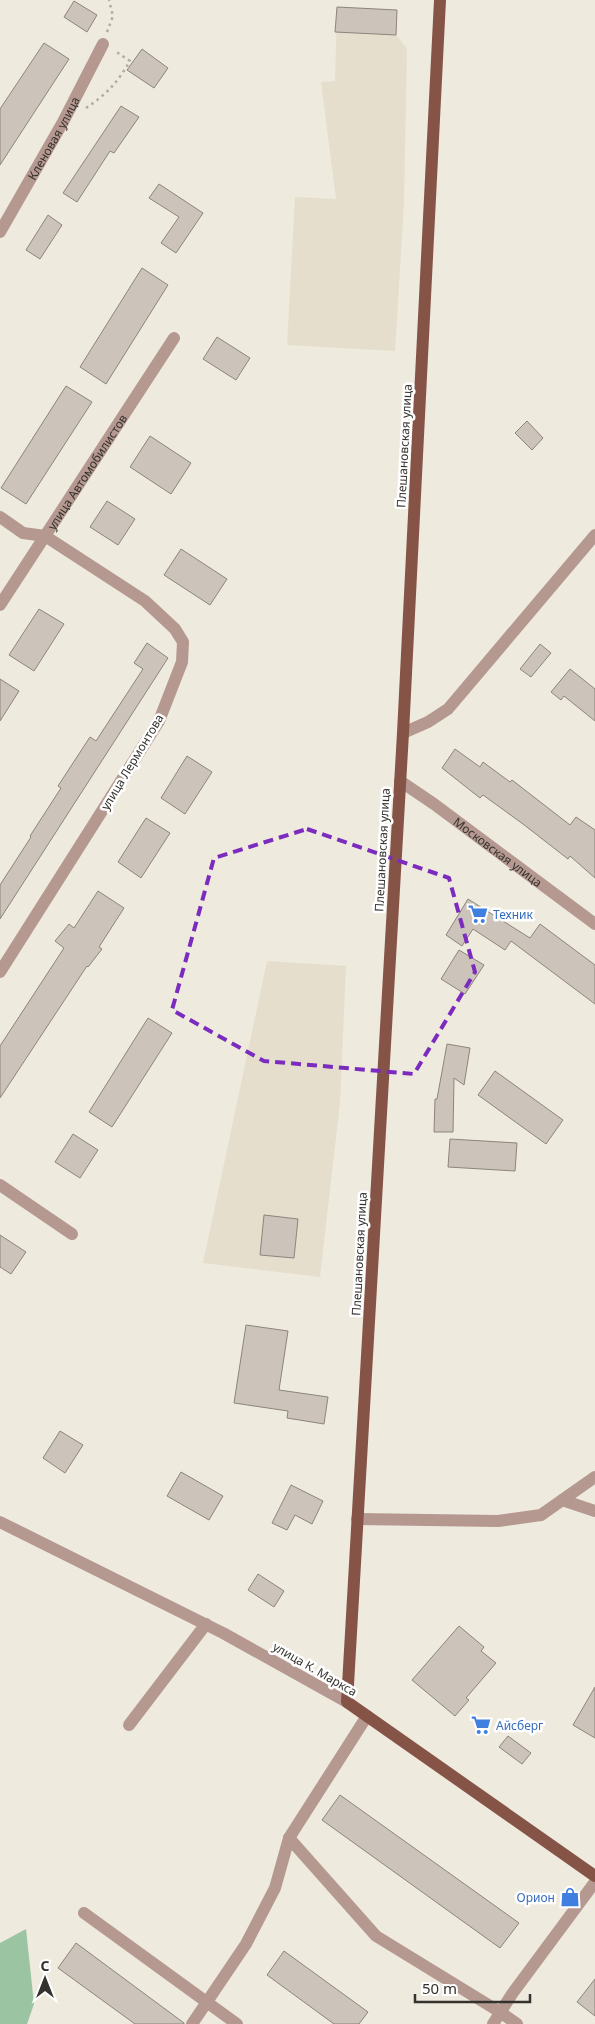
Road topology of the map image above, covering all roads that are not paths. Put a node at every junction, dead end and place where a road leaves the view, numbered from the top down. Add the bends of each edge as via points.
1 (440, 0) edge
2 (103, 44) dead end
3 (0, 232) edge
4 (174, 338) dead end
5 (0, 517) edge
6 (595, 535) edge
7 (45, 536) junction
8 (585, 547) junction
9 (595, 557) edge
10 (0, 605) edge
11 (403, 732) junction
12 (400, 781) junction
13 (595, 924) edge
14 (0, 972) edge
15 (0, 1185) edge
16 (72, 1234) dead end
17 (595, 1477) edge
18 (562, 1500) junction
19 (595, 1511) edge
20 (357, 1519) junction
21 (0, 1522) edge
22 (206, 1624) junction
23 (347, 1702) junction
24 (367, 1716) junction
25 (129, 1725) dead end
26 (289, 1838) junction
27 (595, 1876) edge
28 (595, 1882) edge
29 (84, 1913) dead end
30 (207, 2002) junction
31 (500, 2012) junction
32 (192, 2024) edge
33 (237, 2024) edge
34 (493, 2024) edge
35 (517, 2024) edge

1 - 11 main road, Плешановская улица
2 - 3 street, Кленовая улица
4 - 7 street, улица Автомобилистов
5 - 7 street via 23,532
6 - 8 street
7 - 10 street, улица Автомобилистов
7 - 14 street, улица Лермонтова via 145,601 176,629 183,642 182,662 159,721
8 - 9 street
8 - 11 street via 448,709
11 - 12 main road, Плешановская улица
12 - 13 street, Московская улица
12 - 20 main road, Плешановская улица
15 - 16 street
17 - 18 street
18 - 19 street
18 - 20 street via 541,1515 498,1521
20 - 23 main road, Плешановская улица
21 - 22 street, улица К. Маркса
22 - 23 street, улица К. Маркса
22 - 25 street
23 - 24 main road, улица К. Маркса
24 - 26 street
24 - 27 main road, улица К. Маркса
26 - 30 street via 275,1888 246,1944
26 - 31 street via 376,1936
28 - 31 street
29 - 30 street
30 - 32 street
30 - 33 street
31 - 34 street
31 - 35 street

